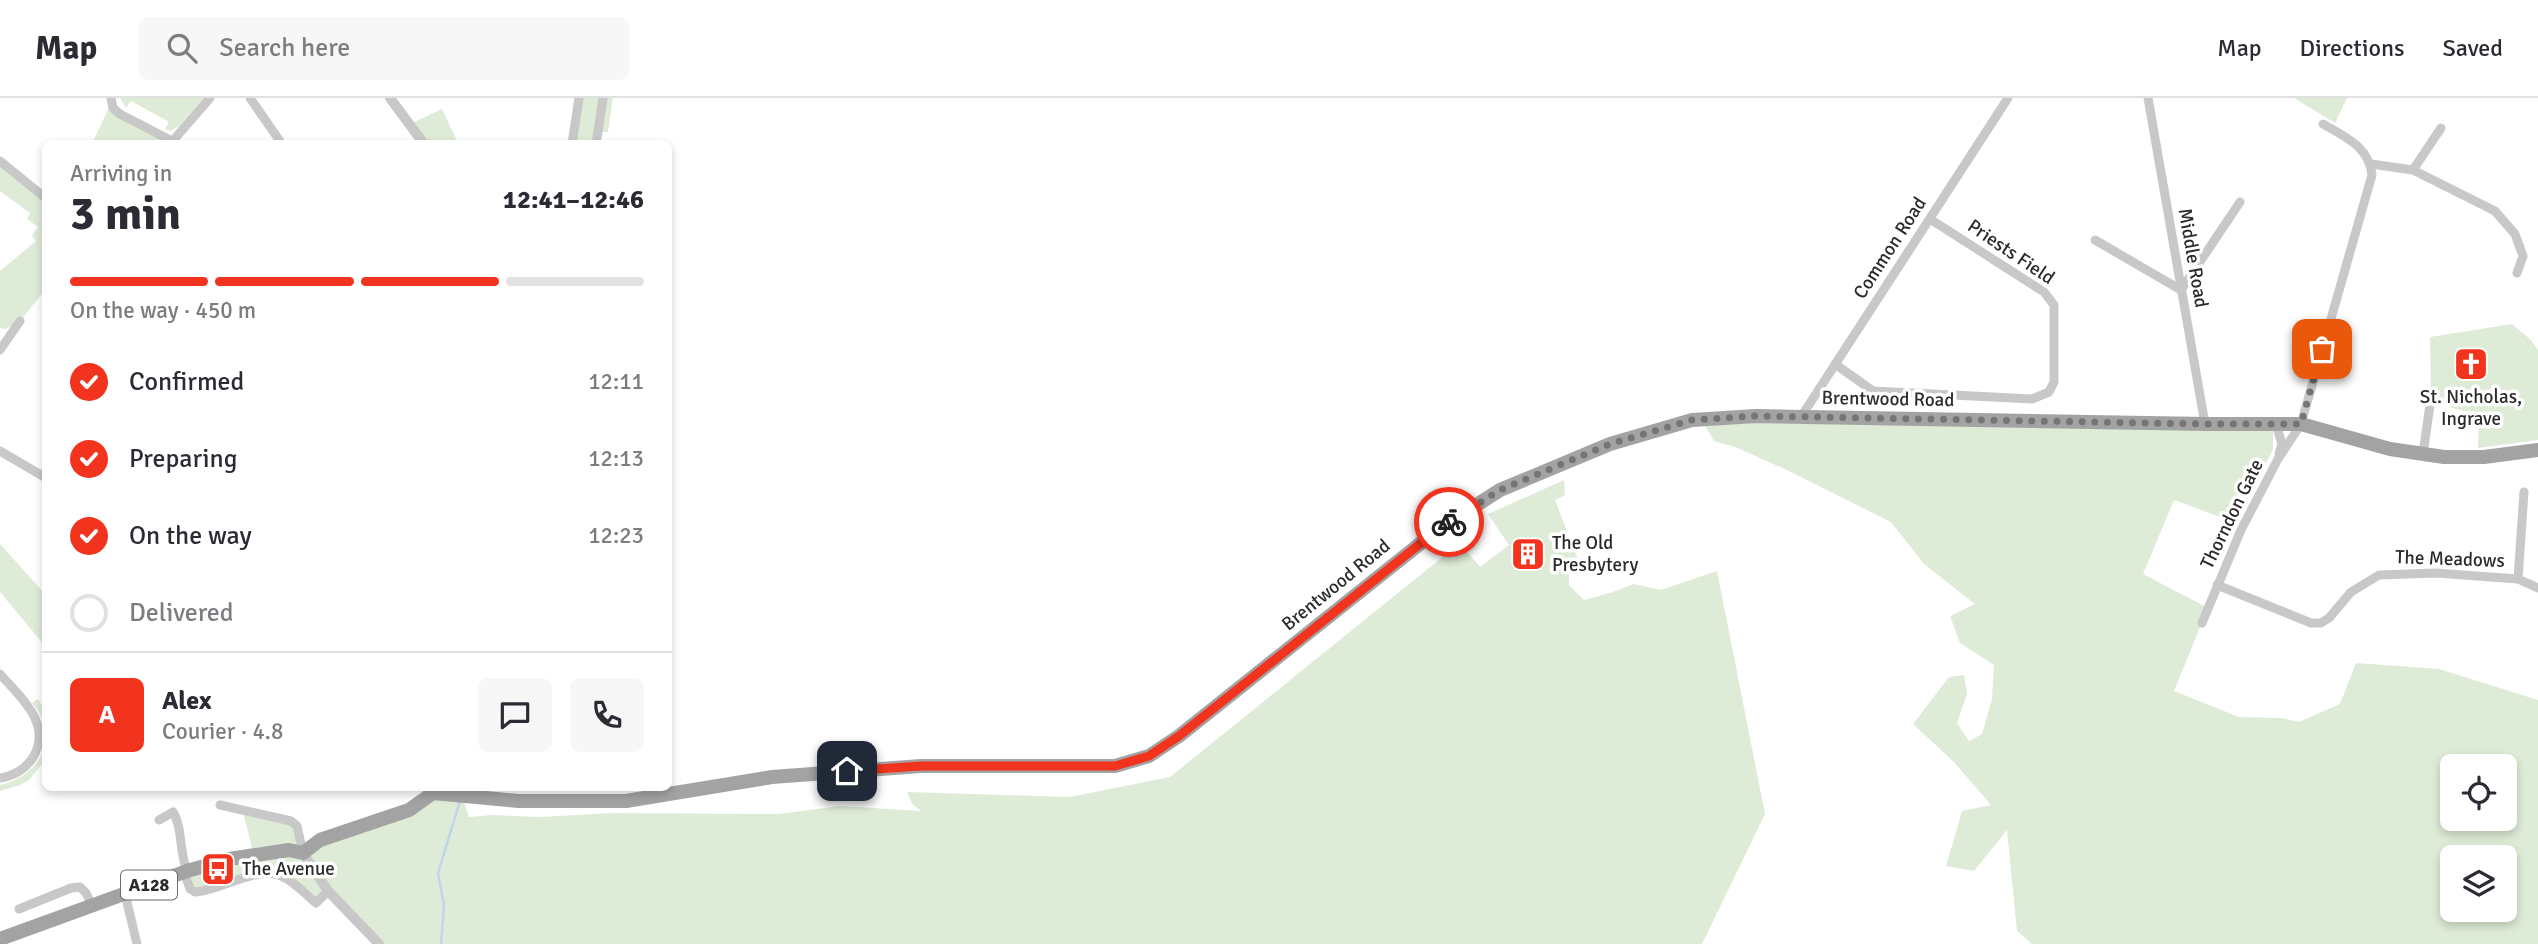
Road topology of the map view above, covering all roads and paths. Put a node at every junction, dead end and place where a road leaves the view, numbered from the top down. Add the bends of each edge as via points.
1 (111, 98) edge
2 (210, 98) edge
3 (250, 98) edge
4 (390, 98) edge
5 (579, 98) edge
6 (603, 98) edge
7 (2007, 98) edge
8 (2148, 98) edge
9 (2323, 124) dead end
10 (2441, 128) dead end
11 (167, 140) edge
12 (173, 140) edge
13 (279, 140) edge
14 (421, 140) edge
15 (573, 140) edge
16 (597, 140) edge
17 (0, 161) edge
18 (2371, 164) junction
19 (2413, 170) junction
20 (42, 195) edge
21 (2239, 202) dead end
22 (1930, 219) junction
23 (2095, 240) dead end
24 (2517, 273) dead end
25 (2181, 290) junction
26 (19, 321) dead end
27 (4, 335) edge
28 (0, 350) edge
29 (1835, 364) junction
30 (2431, 397) dead end
31 (1801, 417) junction
32 (2205, 424) junction
33 (2276, 424) junction
34 (2301, 424) junction
35 (2538, 450) edge
36 (0, 452) edge
37 (2423, 454) junction
38 (2278, 459) junction
39 (42, 476) edge
40 (2524, 492) dead end
41 (2518, 579) junction
42 (2217, 585) junction
43 (2538, 588) edge
44 (2202, 623) dead end
45 (0, 674) edge
46 (0, 778) edge
47 (430, 791) edge
48 (439, 791) edge
49 (220, 805) dead end
50 (159, 820) dead end
51 (303, 853) junction
52 (186, 871) junction
53 (328, 891) junction
54 (125, 894) junction
55 (92, 905) junction
56 (19, 909) dead end
57 (0, 939) edge
58 (137, 944) edge
59 (379, 944) edge

1 - 11 street via 120,114
2 - 12 street
3 - 13 street
4 - 14 street
5 - 15 street
6 - 16 street
7 - 22 street, Common Road
8 - 25 street, Middle Road
9 - 18 street via 2354,142
10 - 19 street
17 - 20 street
18 - 19 street
18 - 34 street, Thorndon Gate via 2372,175
19 - 24 street via 2495,211 2515,234 2523,256
21 - 25 street
22 - 29 street, Common Road
22 - 29 street, Priests Field via 2044,292 2054,305 2054,382 2049,392 2032,399 1873,391
23 - 25 street
25 - 32 street, Middle Road
26 - 27 street
27 - 28 street
29 - 31 street, Common Road
30 - 37 street
31 - 32 main road, Brentwood Road / A128
31 - 48 main road, Brentwood Road / A128 via 1692,420 1610,444 1500,490 1436,531 1179,736 1149,756 1115,766 921,766 772,777 626,801 519,801
32 - 33 main road, Brentwood Road / A128
33 - 34 main road, Brentwood Road / A128
33 - 38 street via 2282,444
34 - 37 main road, Brentwood Road / A128
34 - 38 street, Thorndon Gate
35 - 37 main road, Brentwood Road / A128 via 2484,457
36 - 39 street
38 - 42 street, Thorndon Gate
40 - 41 street
41 - 42 street, The Meadows via 2436,573 2379,575 2351,592 2321,623
41 - 43 street, The Meadows
42 - 44 street, Thorndon Gate
45 - 46 street via 32,711 40,732 29,764
47 - 51 main road, Brentwood Road / A128 via 409,810 320,841
49 - 51 street via 291,821 297,825
50 - 52 street via 173,812 177,818
51 - 52 main road, A128 via 289,850 229,859
51 - 53 street
52 - 53 street via 195,892 265,872 292,882 316,903
52 - 54 main road, A128
53 - 59 street
54 - 55 main road, A128
54 - 58 street
55 - 56 street via 80,887
55 - 57 main road, A128

